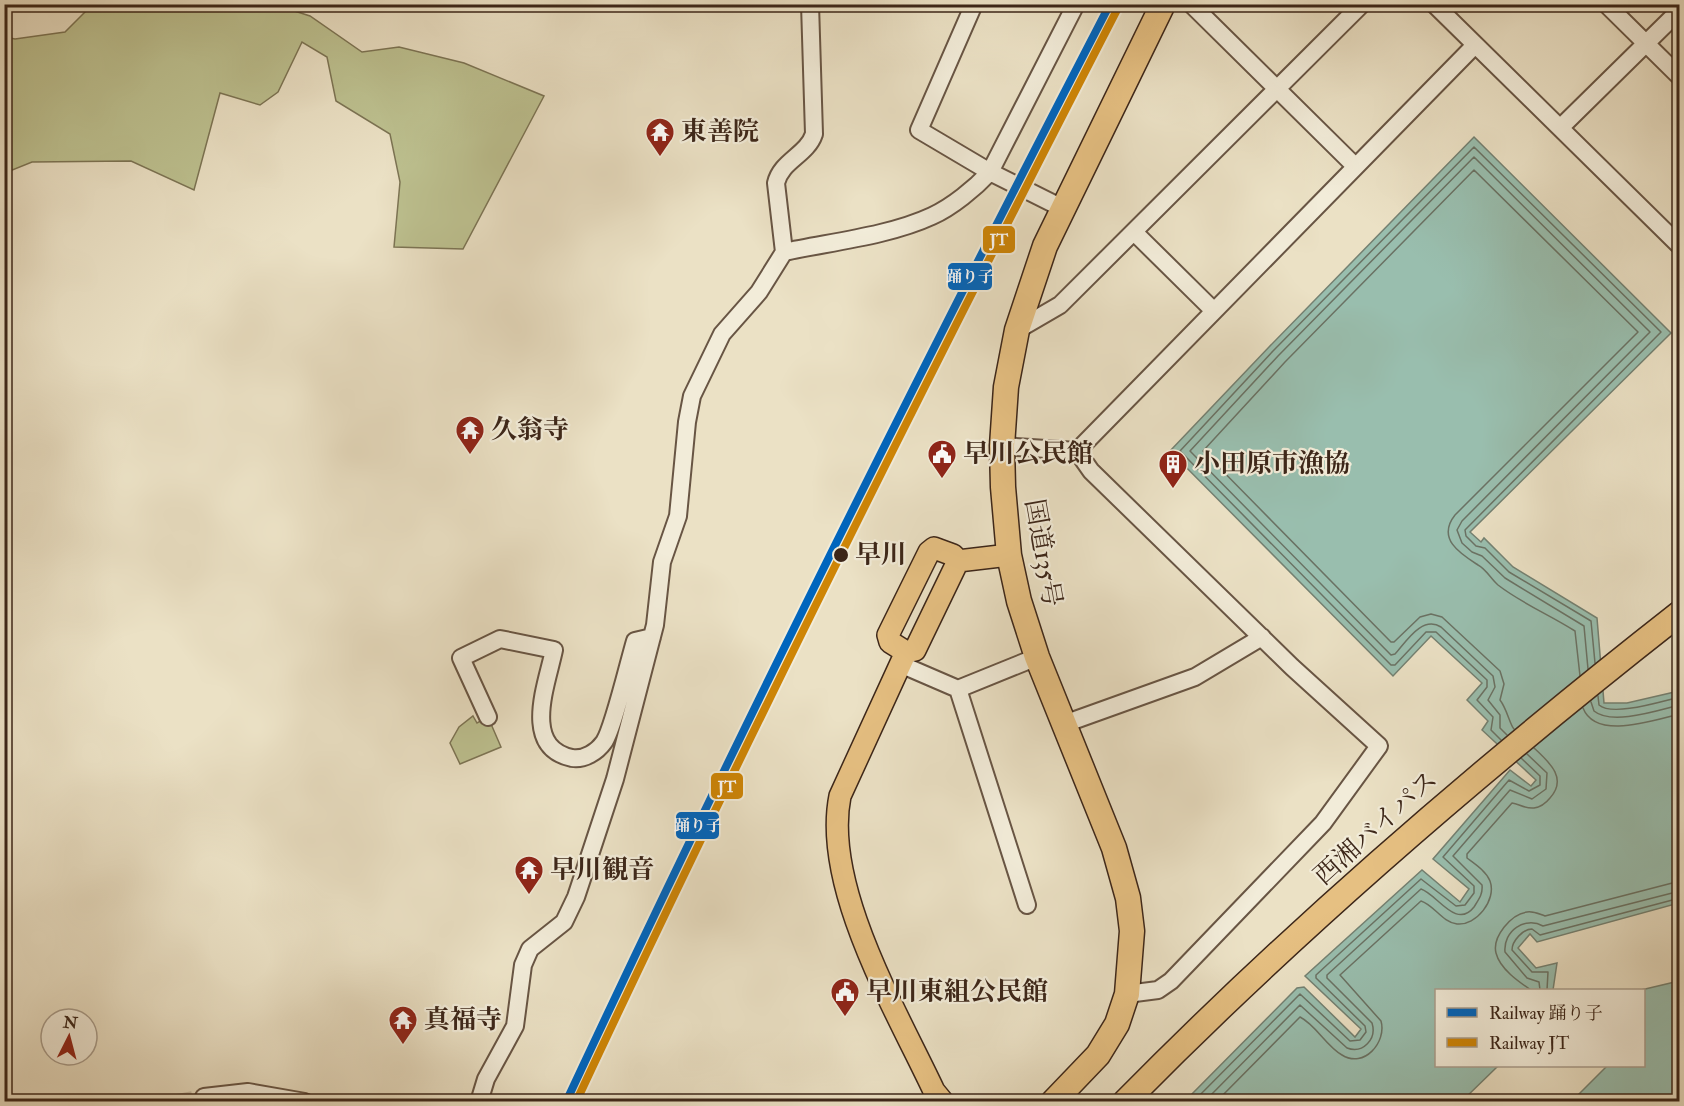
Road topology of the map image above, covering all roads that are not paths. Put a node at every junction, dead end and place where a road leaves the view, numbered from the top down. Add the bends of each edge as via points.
1 (810, 4) edge
2 (974, 4) edge
3 (1076, 4) edge
4 (1163, 4) edge
5 (1191, 4) edge
6 (1362, 4) edge
7 (1434, 4) edge
8 (1606, 4) edge
9 (1680, 10) edge
10 (1646, 44) junction
11 (1475, 45) junction
12 (1680, 77) edge
13 (1277, 90) junction
14 (1560, 128) junction
15 (1355, 166) junction
16 (990, 172) junction
17 (1064, 209) junction
18 (1134, 232) junction
19 (1680, 246) edge
20 (784, 252) junction
21 (1213, 310) junction
22 (1017, 330) junction
23 (1002, 446) junction
24 (1077, 451) junction
25 (1009, 555) junction
26 (958, 561) junction
27 (1680, 613) edge
28 (1680, 626) edge
29 (652, 637) junction
30 (1262, 638) junction
31 (1037, 657) junction
32 (903, 658) junction
33 (958, 689) junction
34 (488, 717) dead end
35 (1064, 724) junction
36 (1027, 904) dead end
37 (1127, 994) junction
38 (204, 1097) dead end
39 (304, 1101) edge
40 (479, 1101) edge
41 (943, 1101) edge
42 (1053, 1101) edge
43 (1125, 1101) edge
44 (1139, 1101) edge

1 - 20 street via 814,134 811,143 778,173
2 - 16 street via 919,130
3 - 16 street
4 - 17 highway, 国道135号
5 - 13 street
6 - 13 street
7 - 11 street
8 - 10 street
9 - 10 street
10 - 12 street
10 - 14 street
11 - 14 street
11 - 15 street
13 - 15 street
13 - 18 street
14 - 19 street
15 - 21 street
16 - 17 street
16 - 20 street via 932,216
17 - 22 highway, 国道135号 via 1045,246
18 - 21 street
18 - 22 street via 1060,305
20 - 29 street via 759,292 722,334 692,396 681,497 662,562
21 - 24 street
22 - 23 highway, 国道135号 via 1006,387
23 - 24 street
23 - 25 highway, 国道135号
24 - 30 street via 1091,471
25 - 26 main road
25 - 31 highway, 国道135号
26 - 32 main road via 915,651
26 - 32 main road via 944,551 934,548 929,552 888,635
27 - 43 highway, 西湘バイパス via 1456,795 1320,916
28 - 44 highway, 西湘バイパス via 1470,794 1326,923
29 - 34 street via 635,641 605,741 586,756 576,759 563,755 543,737 541,715 554,650 500,639 461,658
29 - 40 street via 615,779 576,897 564,922 530,949 523,965 515,1026
30 - 35 street via 1195,676
30 - 37 street via 1379,746 1323,823 1171,981 1158,990
31 - 33 street
31 - 35 highway, 国道135号
32 - 33 street
32 - 41 main road via 840,796 837,836 853,913 930,1081
33 - 36 street
35 - 37 highway, 国道135号 via 1114,848 1128,898 1132,931
37 - 42 highway, 国道135号 via 1117,1024 1098,1055
38 - 39 street via 248,1092

